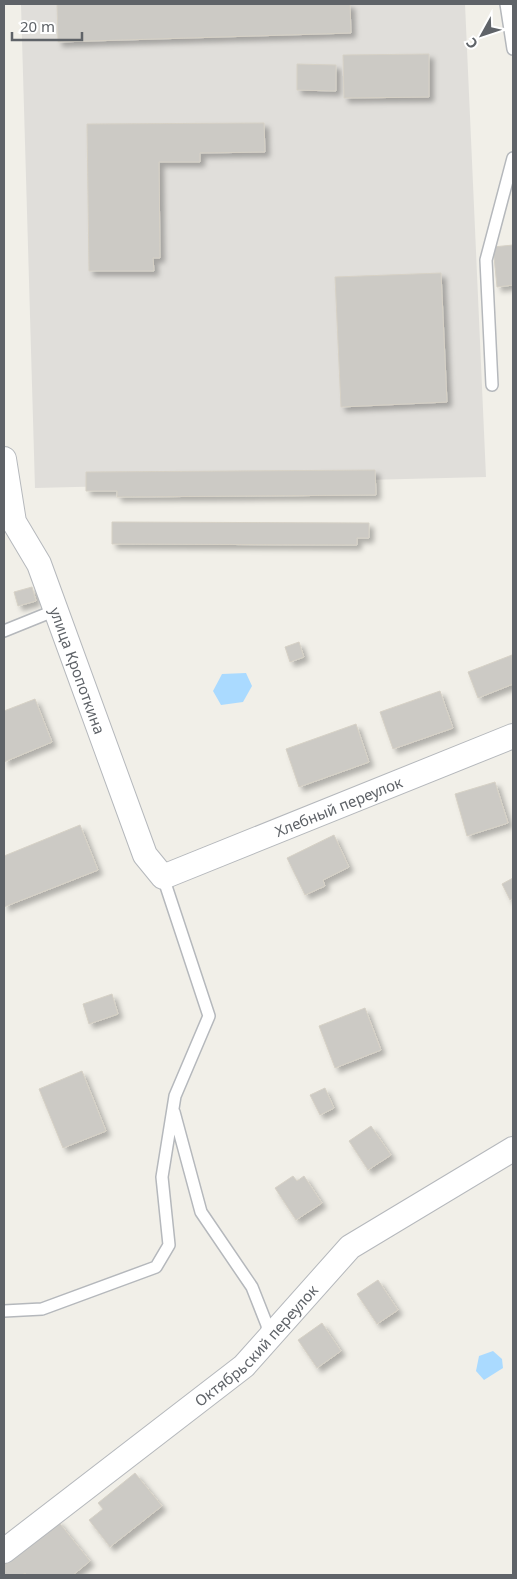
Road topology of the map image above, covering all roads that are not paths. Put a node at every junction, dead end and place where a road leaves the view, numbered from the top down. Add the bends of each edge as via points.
1 (506, 4) edge
2 (513, 49) edge
3 (513, 158) edge
4 (492, 385) dead end
5 (4, 459) edge
6 (56, 610) junction
7 (4, 631) edge
8 (513, 736) edge
9 (163, 877) junction
10 (173, 1109) junction
11 (513, 1149) edge
12 (4, 1311) edge
13 (269, 1340) junction
14 (4, 1551) edge

1 - 2 lane
3 - 4 lane via 486,260
5 - 6 street, улица Кропоткина via 14,522 39,564
6 - 7 lane
6 - 9 street, улица Кропоткина via 145,855
8 - 9 street, Хлебный переулок
9 - 10 lane via 209,1016 175,1096
10 - 12 lane via 162,1177 169,1244 156,1267 42,1309
10 - 13 lane via 201,1212 252,1287 268,1325
11 - 13 street, Октябрьский переулок via 350,1247
13 - 14 street, Октябрьский переулок via 244,1366

